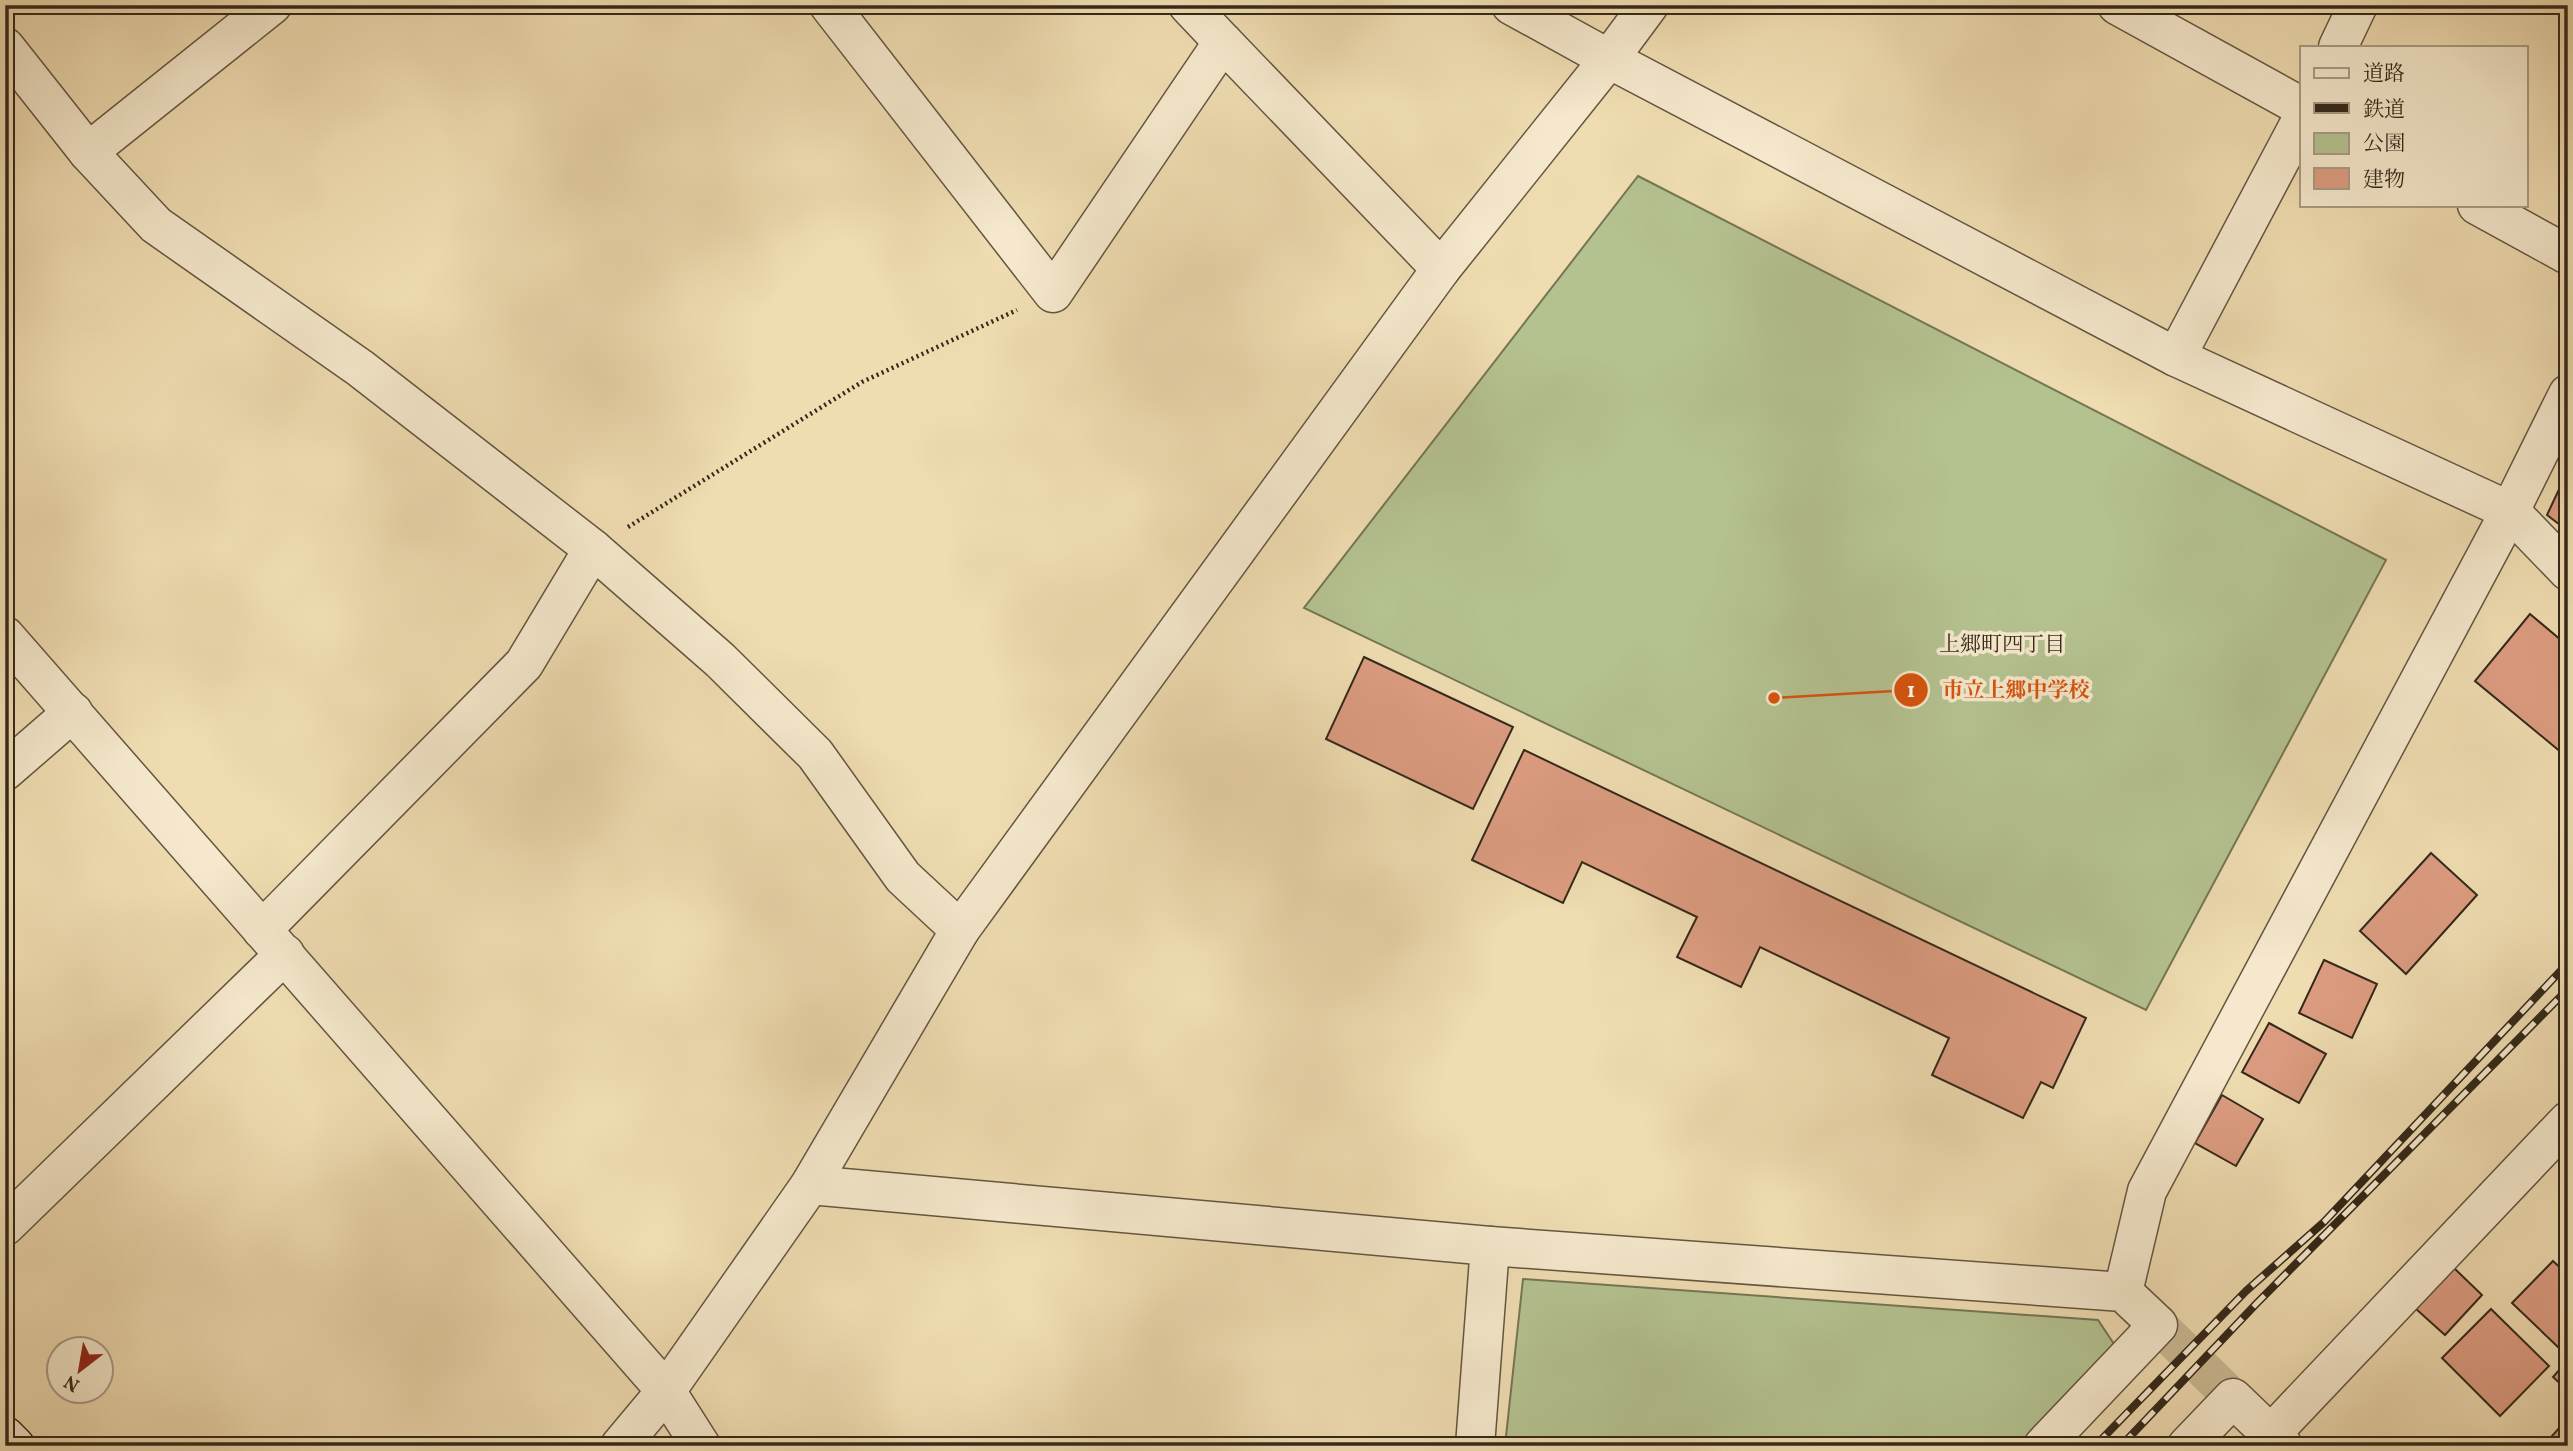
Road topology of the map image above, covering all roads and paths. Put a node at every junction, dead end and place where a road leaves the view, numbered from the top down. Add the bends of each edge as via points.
1 (272, 5) edge
2 (829, 5) edge
3 (1188, 5) edge
4 (1650, 5) edge
5 (2118, 5) edge
6 (2358, 5) edge
7 (1513, 6) edge
8 (1223, 42) junction
9 (2338, 46) edge
10 (5, 47) edge
11 (1609, 59) junction
12 (2300, 106) edge
13 (2300, 123) edge
14 (88, 152) junction
15 (2479, 206) edge
16 (2568, 255) edge
17 (1441, 269) junction
18 (1053, 293) junction
19 (2176, 356) junction
20 (2568, 394) edge
21 (2510, 512) junction
22 (593, 549) junction
23 (2568, 572) edge
24 (5, 636) edge
25 (73, 712) junction
26 (5, 771) edge
27 (960, 930) junction
28 (273, 942) junction
29 (2568, 1121) edge
30 (810, 1185) junction
31 (5, 1226) edge
32 (1490, 1246) junction
33 (2123, 1292) junction
34 (666, 1391) junction
35 (5, 1436) edge
36 (2277, 1440) edge
37 (15, 1446) edge
38 (620, 1446) edge
39 (701, 1446) edge
40 (1475, 1446) edge
41 (2043, 1446) edge
42 (2187, 1446) edge

1 - 14 street
2 - 18 street
3 - 8 street
4 - 11 street
5 - 12 street
6 - 9 street
7 - 11 street
8 - 17 street
8 - 18 street
10 - 14 street
11 - 17 street
11 - 19 street
13 - 19 street
14 - 22 street via 156,225 360,368
15 - 16 street
17 - 27 street
18 - 22 path via 862,382
19 - 21 street
20 - 21 street
21 - 23 street
21 - 33 street via 2147,1191
22 - 27 street via 720,660 815,754 903,877
22 - 28 street via 524,664
24 - 25 street
25 - 26 street
25 - 28 street
27 - 30 street
28 - 31 street
28 - 34 street
29 - 36 street
30 - 32 street
30 - 34 street
32 - 33 street
32 - 40 street
33 - 41 street via 2158,1325
34 - 38 street
34 - 39 street
35 - 37 street
36 - 42 street via 2233,1398

